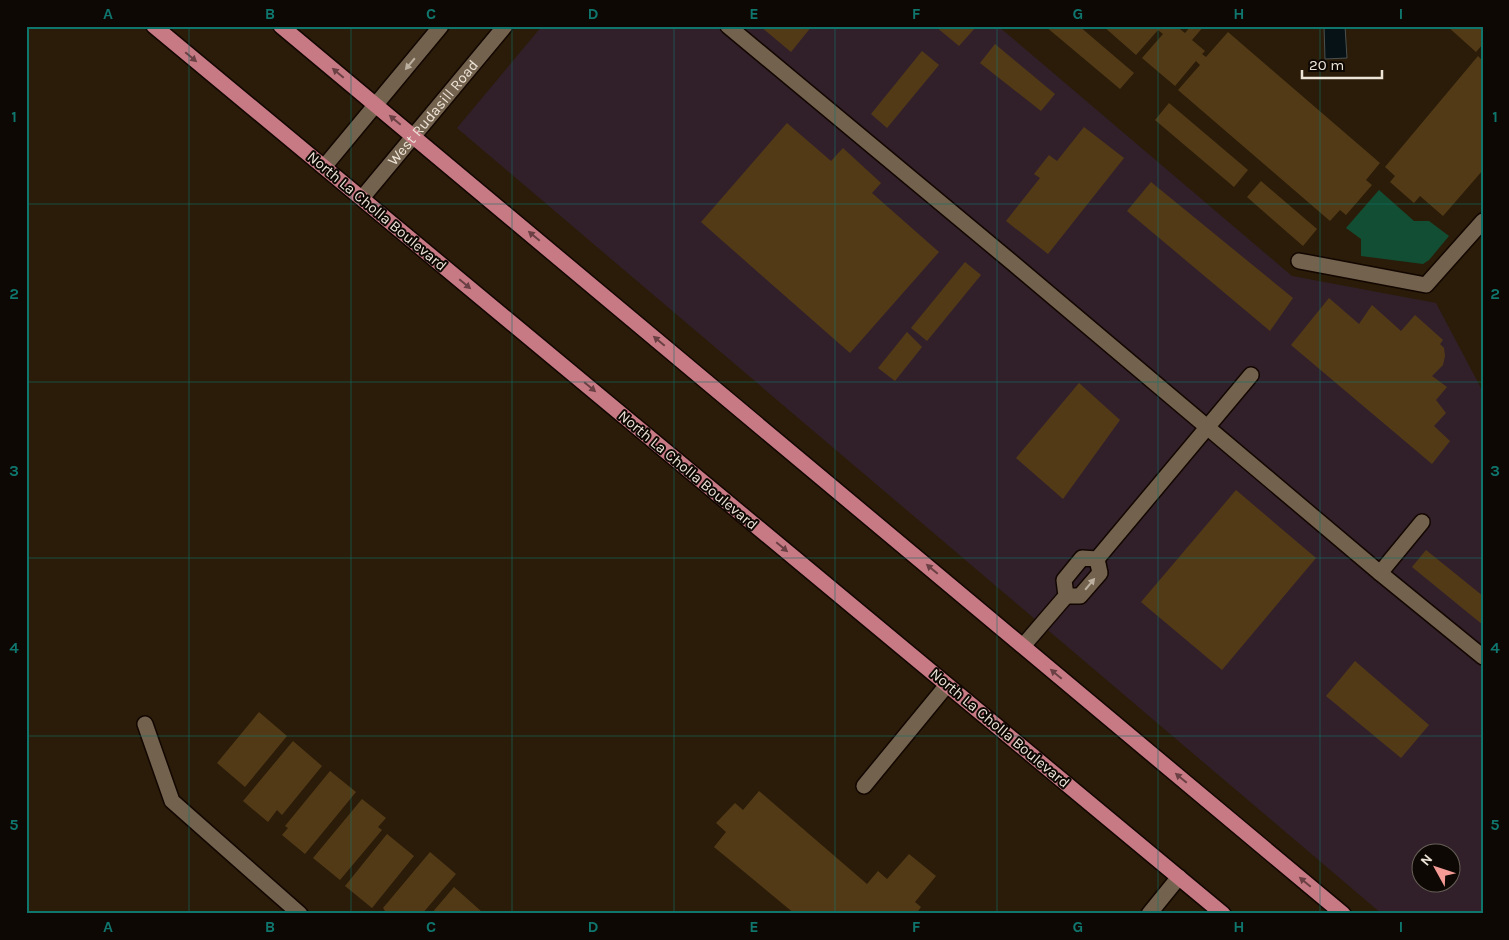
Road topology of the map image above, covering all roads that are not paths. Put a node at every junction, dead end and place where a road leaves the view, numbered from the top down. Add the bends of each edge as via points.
1 (154, 26) edge
2 (282, 26) edge
3 (441, 26) edge
4 (505, 26) edge
5 (728, 26) edge
6 (376, 104) junction
7 (414, 136) junction
8 (324, 167) junction
9 (362, 198) junction
10 (1483, 221) edge
11 (1299, 261) dead end
12 (1251, 374) dead end
13 (1208, 427) junction
14 (1422, 522) dead end
15 (1096, 559) junction
16 (1380, 573) junction
17 (1066, 596) junction
18 (1023, 646) junction
19 (1483, 657) edge
20 (947, 685) junction
21 (145, 724) dead end
22 (864, 786) dead end
23 (1179, 877) junction
24 (300, 914) edge
25 (1149, 914) edge
26 (1222, 914) edge
27 (1342, 914) edge

1 -> 8 main road, North La Cholla Boulevard
6 -> 2 main road
3 -> 6 street
4 - 7 street, West Rudasill Road
5 - 13 street
7 -> 6 main road
6 - 8 street
7 - 9 street, West Rudasill Road
18 -> 7 main road
8 - 9 main road, North La Cholla Boulevard
9 -> 20 main road, North La Cholla Boulevard
10 - 11 street via 1426,285
12 - 13 street
13 - 15 street
13 - 16 street
14 - 16 street
15 - 17 street via 1082,558 1064,580
17 -> 15 street via 1080,596 1100,573
16 - 19 street
17 - 18 street
27 -> 18 main road
20 - 22 street
20 - 23 main road, North La Cholla Boulevard
21 - 24 street via 172,801
23 - 25 street
23 - 26 main road, North La Cholla Boulevard

